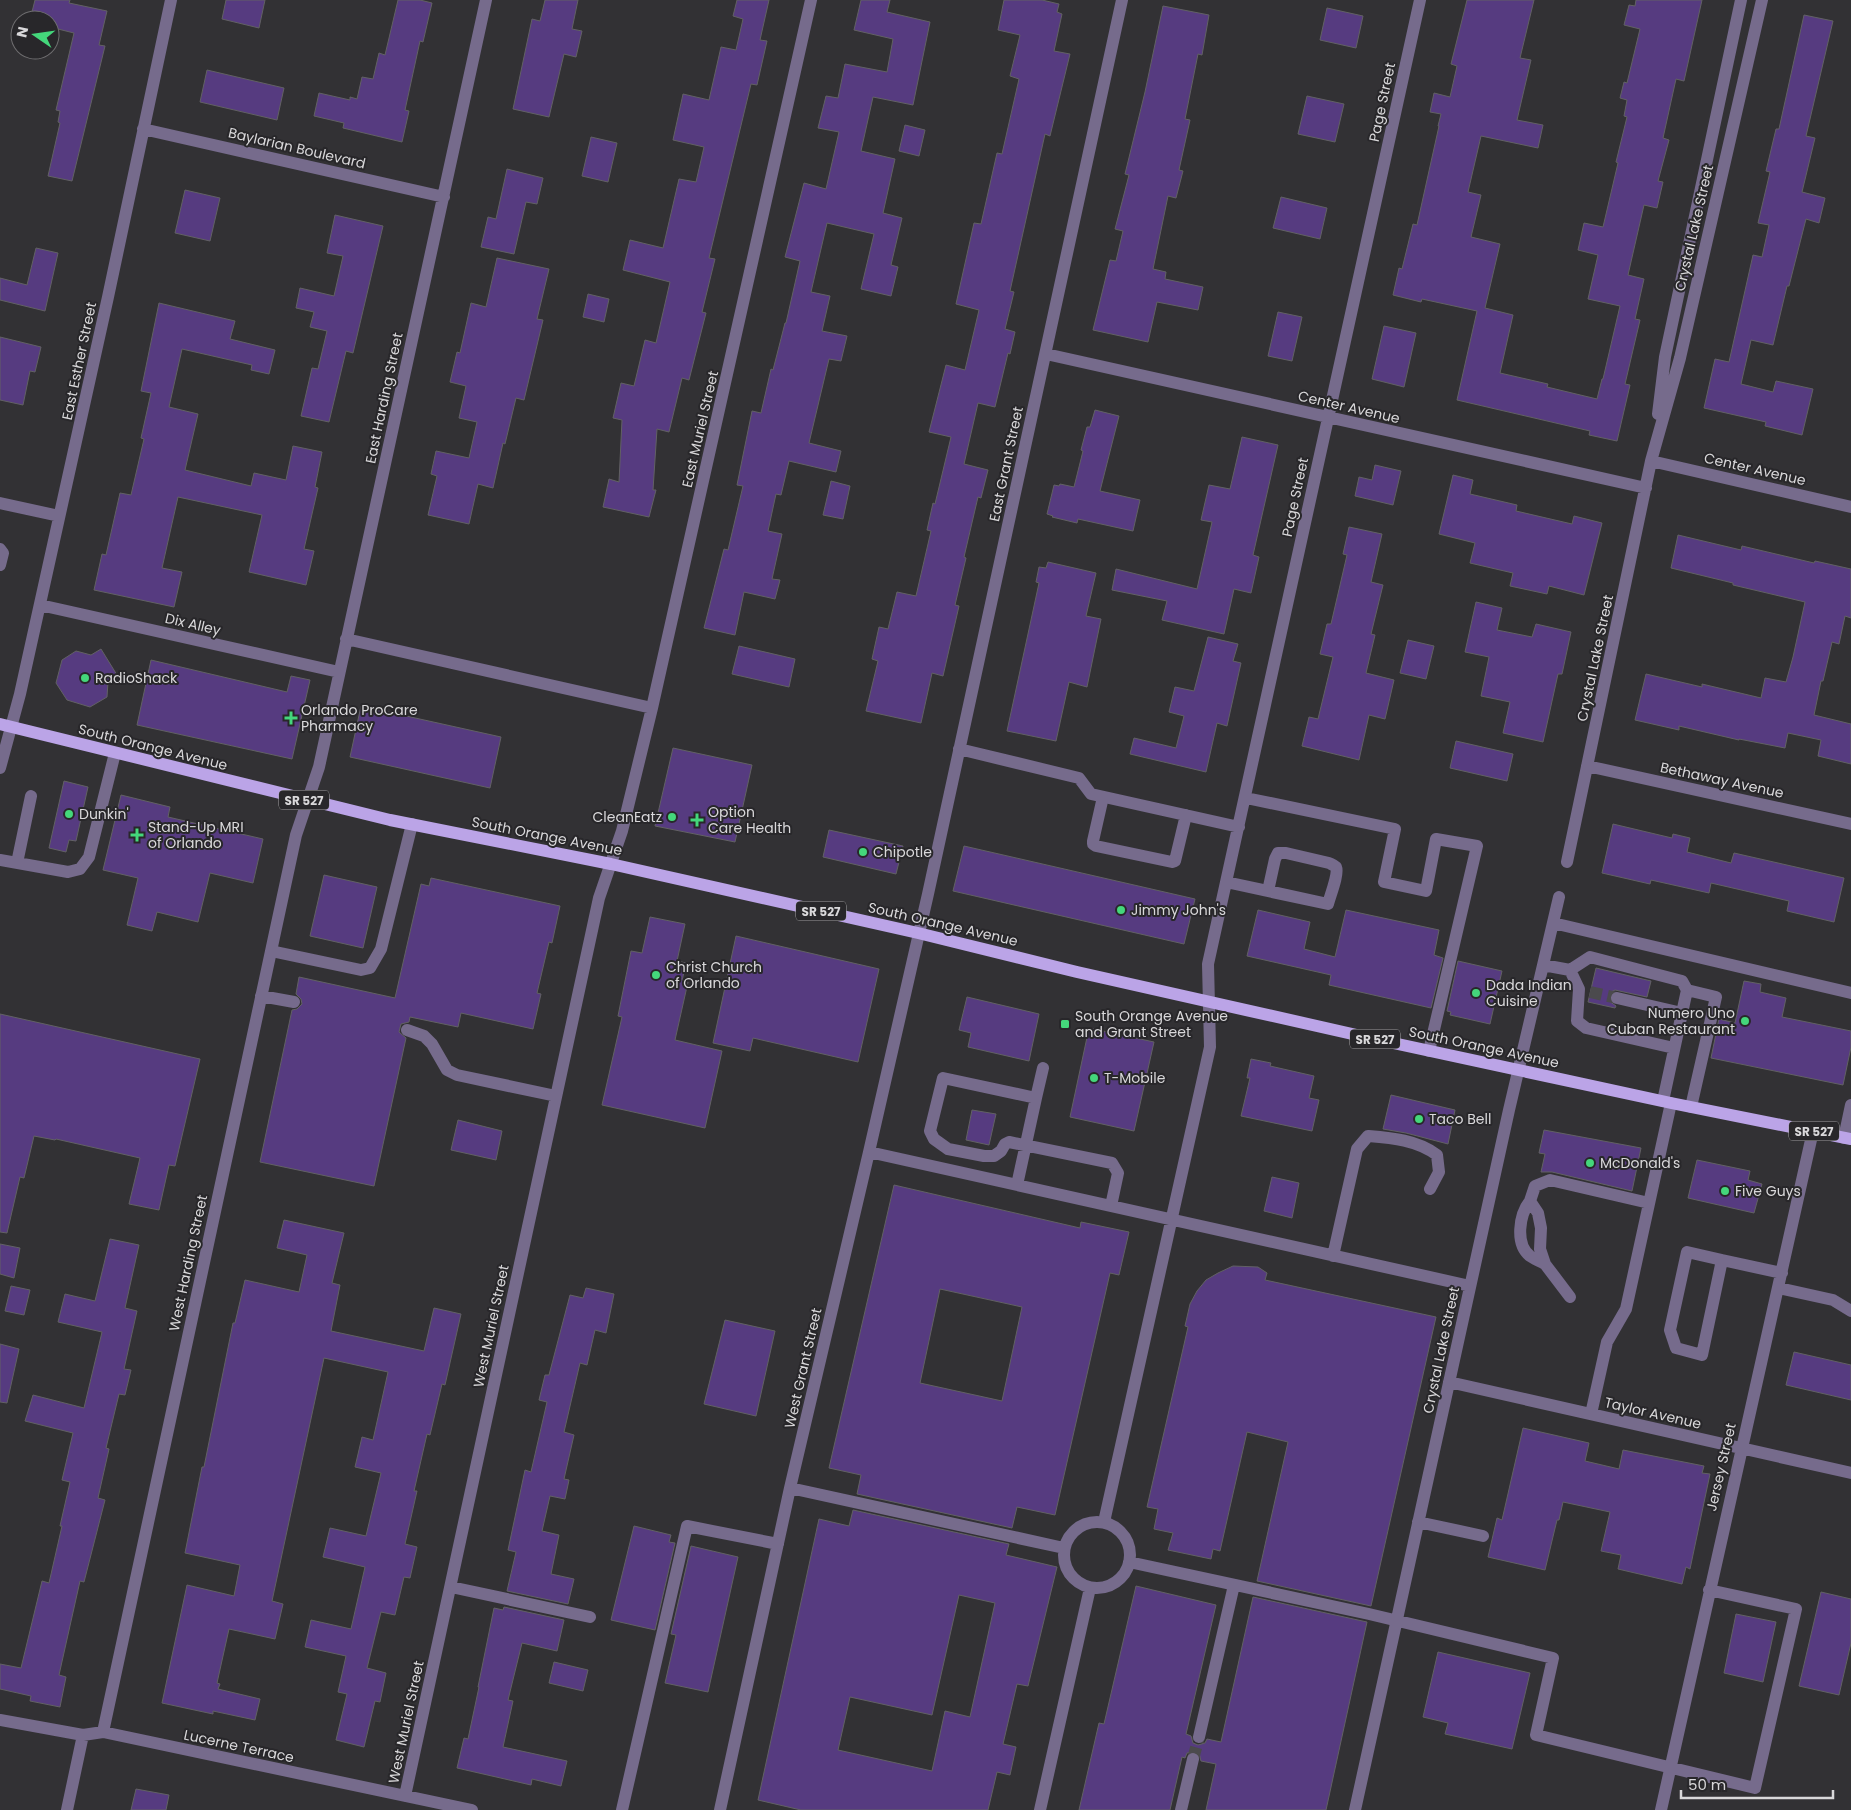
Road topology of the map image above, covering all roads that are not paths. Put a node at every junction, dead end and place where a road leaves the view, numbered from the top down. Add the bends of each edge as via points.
1 (171, 0) edge
2 (486, 0) edge
3 (811, 0) edge
4 (1122, 0) edge
5 (1420, 0) edge
6 (1741, 0) edge
7 (1762, 0) edge
8 (143, 129) junction
9 (444, 197) junction
10 (1046, 354) junction
11 (1328, 418) junction
12 (1652, 461) junction
13 (1646, 488) junction
14 (0, 503) edge
15 (1851, 507) edge
16 (60, 516) junction
17 (0, 549) edge
18 (0, 565) edge
19 (40, 605) junction
20 (346, 639) junction
21 (339, 672) junction
22 (652, 708) junction
23 (5, 726) edge
24 (959, 749) junction
25 (115, 753) junction
26 (1587, 766) junction
27 (0, 768) edge
28 (31, 796) dead end
29 (1103, 797) junction
30 (1246, 798) junction
31 (307, 801) junction
32 (1186, 815) junction
33 (412, 824) junction
34 (1851, 824) edge
35 (1239, 826) junction
36 (0, 860) edge
37 (1566, 862) dead end
38 (17, 863) junction
39 (611, 864) junction
40 (1226, 882) junction
41 (1268, 891) junction
42 (1559, 898) dead end
43 (1553, 923) junction
44 (918, 934) junction
45 (271, 951) junction
46 (1543, 965) junction
47 (1570, 970) junction
48 (1687, 990) junction
49 (1851, 993) edge
50 (261, 996) junction
51 (1618, 998) tunnel mouth
52 (294, 1002) dead end
53 (1210, 1002) junction
54 (1682, 1013) junction
55 (407, 1030) dead end
56 (1674, 1048) junction
57 (1429, 1051) junction
58 (1044, 1068) dead end
59 (1519, 1070) junction
60 (556, 1096) junction
61 (1036, 1098) junction
62 (1667, 1102) junction
63 (1851, 1105) edge
64 (1691, 1107) junction
65 (1813, 1131) junction
66 (1848, 1139) edge
67 (1026, 1145) junction
68 (869, 1152) junction
69 (1017, 1185) junction
70 (1430, 1189) dead end
71 (1530, 1201) junction
72 (1649, 1203) junction
73 (1111, 1206) junction
74 (1172, 1220) junction
75 (1333, 1256) junction
76 (1722, 1260) junction
77 (1545, 1264) junction
78 (1782, 1273) junction
79 (1470, 1286) junction
80 (1779, 1288) junction
81 (1570, 1297) dead end
82 (1851, 1311) edge
83 (1449, 1382) junction
84 (1591, 1414) junction
85 (1741, 1449) junction
86 (1851, 1473) edge
87 (790, 1488) junction
88 (1104, 1522) junction
89 (1418, 1522) junction
90 (1483, 1536) dead end
91 (778, 1544) junction
92 (1064, 1548) junction
93 (1129, 1562) junction
94 (1234, 1585) junction
95 (450, 1587) junction
96 (1090, 1588) junction
97 (1709, 1590) junction
98 (590, 1617) dead end
99 (1396, 1621) junction
100 (0, 1720) edge
101 (103, 1732) junction
102 (83, 1735) junction
103 (1199, 1737) tunnel mouth
104 (1194, 1759) tunnel mouth
105 (1670, 1768) junction
106 (405, 1796) junction
107 (68, 1810) edge
108 (472, 1810) edge
109 (622, 1810) edge
110 (720, 1810) edge
111 (1040, 1810) edge
112 (1181, 1810) edge
113 (1355, 1810) edge
114 (1660, 1810) edge

1 - 8 street, East Esther Street
2 - 9 street, East Harding Street
3 - 22 street, East Muriel Street
4 - 10 street, East Grant Street
5 - 11 street, Page Street
6 - 12 street, Crystal Lake Street via 1665,356
7 - 12 street, Crystal Lake Street via 1680,358
8 - 9 street, Baylarian Boulevard
8 - 16 street, East Esther Street
9 - 20 street, East Harding Street
10 - 11 street, Center Avenue
10 - 24 street, East Grant Street
11 - 13 street, Center Avenue
11 - 30 street, Page Street
12 - 13 street, Crystal Lake Street
12 - 15 street, Center Avenue
13 - 26 street, Crystal Lake Street
14 - 16 street
16 - 19 street, East Esther Street
17 - 18 street via 3,553
19 - 21 street, Dix Alley
19 - 23 street, East Esther Street via 20,694
20 - 21 street, East Harding Street
20 - 22 street
21 - 31 street, East Harding Street via 319,767
22 - 39 street, East Muriel Street
23 - 25 main road, South Orange Avenue / SR 527
23 - 27 street, East Esther Street
24 - 29 street via 1080,778 1091,794
24 - 44 street, East Grant Street
25 - 31 main road, South Orange Avenue / SR 527
25 - 38 street via 89,856 80,869 68,872
26 - 34 street, Bethaway Avenue
26 - 37 street, Crystal Lake Street
28 - 38 street
29 - 32 street
29 - 32 street via 1093,841 1096,846 1175,861
30 - 35 street, Page Street
30 - 57 street via 1395,829 1384,882 1426,891 1436,839 1477,846
31 - 33 main road, South Orange Avenue / SR 527
31 - 45 street, West Harding Street via 296,835
32 - 35 street
33 - 39 main road, South Orange Avenue / SR 527
33 - 45 street via 381,949 370,968 361,970
35 - 40 street, Page Street
36 - 38 street
39 - 44 main road, South Orange Avenue / SR 527
39 - 60 street, West Muriel Street via 599,898
40 - 41 street
40 - 53 street, Page Street via 1208,964
41 - 41 street via 1278,853 1337,868 1328,904
42 - 43 street, Crystal Lake Street
43 - 46 street, Crystal Lake Street
43 - 49 street
44 - 53 main road, South Orange Avenue / SR 527
44 - 68 street, West Grant Street
45 - 50 street, West Harding Street
46 - 47 street
46 - 59 street, Crystal Lake Street
47 - 48 street via 1590,957 1682,981
47 - 56 street via 1585,990 1577,1021 1586,1028
48 - 54 street
48 - 64 street via 1716,997
50 - 52 street
50 - 101 street, West Harding Street
51 - 54 street
53 - 57 main road, South Orange Avenue / SR 527
53 - 74 street, Page Street via 1210,1047
54 - 56 street
55 - 60 street via 424,1036 446,1070 457,1075
56 - 62 street
57 - 59 main road, South Orange Avenue / SR 527
58 - 61 street
59 - 62 main road, South Orange Avenue / SR 527
59 - 79 street, Crystal Lake Street
60 - 95 street, West Muriel Street
61 - 67 street
61 - 67 street via 943,1078 930,1131 934,1139 948,1149 984,1156 994,1156 1009,1142
62 - 64 main road, South Orange Avenue / SR 527
62 - 72 street
63 - 66 street
64 - 65 main road, South Orange Avenue / SR 527
65 - 66 main road, South Orange Avenue / SR 527
65 - 78 street, Jersey Street
67 - 69 street
67 - 73 street via 1112,1163 1118,1172
68 - 69 street
68 - 87 street, West Grant Street
69 - 73 street
70 - 75 street via 1439,1172 1436,1155 1425,1147 1390,1137 1368,1136 1357,1149
71 - 72 street via 1535,1186 1550,1180
71 - 77 street via 1538,1213 1540,1249
71 - 77 street via 1520,1225 1522,1244 1530,1256
72 - 84 street via 1626,1309 1607,1342
73 - 74 street
74 - 75 street
74 - 88 street, Page Street
75 - 79 street
76 - 76 street via 1687,1252 1670,1330 1676,1348 1702,1355
76 - 78 street
77 - 81 street
78 - 80 street, Jersey Street
79 - 83 street, Crystal Lake Street
80 - 82 street via 1832,1300
80 - 85 street, Jersey Street
83 - 84 street, Taylor Avenue
83 - 89 street, Crystal Lake Street
84 - 85 street, Taylor Avenue
85 - 86 street, Taylor Avenue
85 - 97 street, Jersey Street
87 - 91 street, West Grant Street
87 - 92 street
88 - 92 street via 1091,1522 1079,1527
88 - 93 street via 1125,1537
89 - 90 street
89 - 99 street, Crystal Lake Street
91 - 109 street via 687,1526
91 - 110 street, West Grant Street
92 - 96 street via 1064,1561 1069,1573
93 - 94 street
93 - 96 street via 1115,1583 1103,1588
94 - 99 street
94 - 103 street
95 - 98 street
95 - 106 street, West Muriel Street
96 - 111 street
97 - 105 street, Jersey Street
97 - 105 street via 1796,1609 1755,1788
99 - 105 street via 1553,1658 1536,1735
99 - 113 street, Crystal Lake Street
100 - 102 street, Lucerne Terrace
101 - 102 street, Lucerne Terrace
101 - 106 street, Lucerne Terrace
102 - 107 street
104 - 112 street
105 - 114 street, Jersey Street
106 - 108 street, Lucerne Terrace

